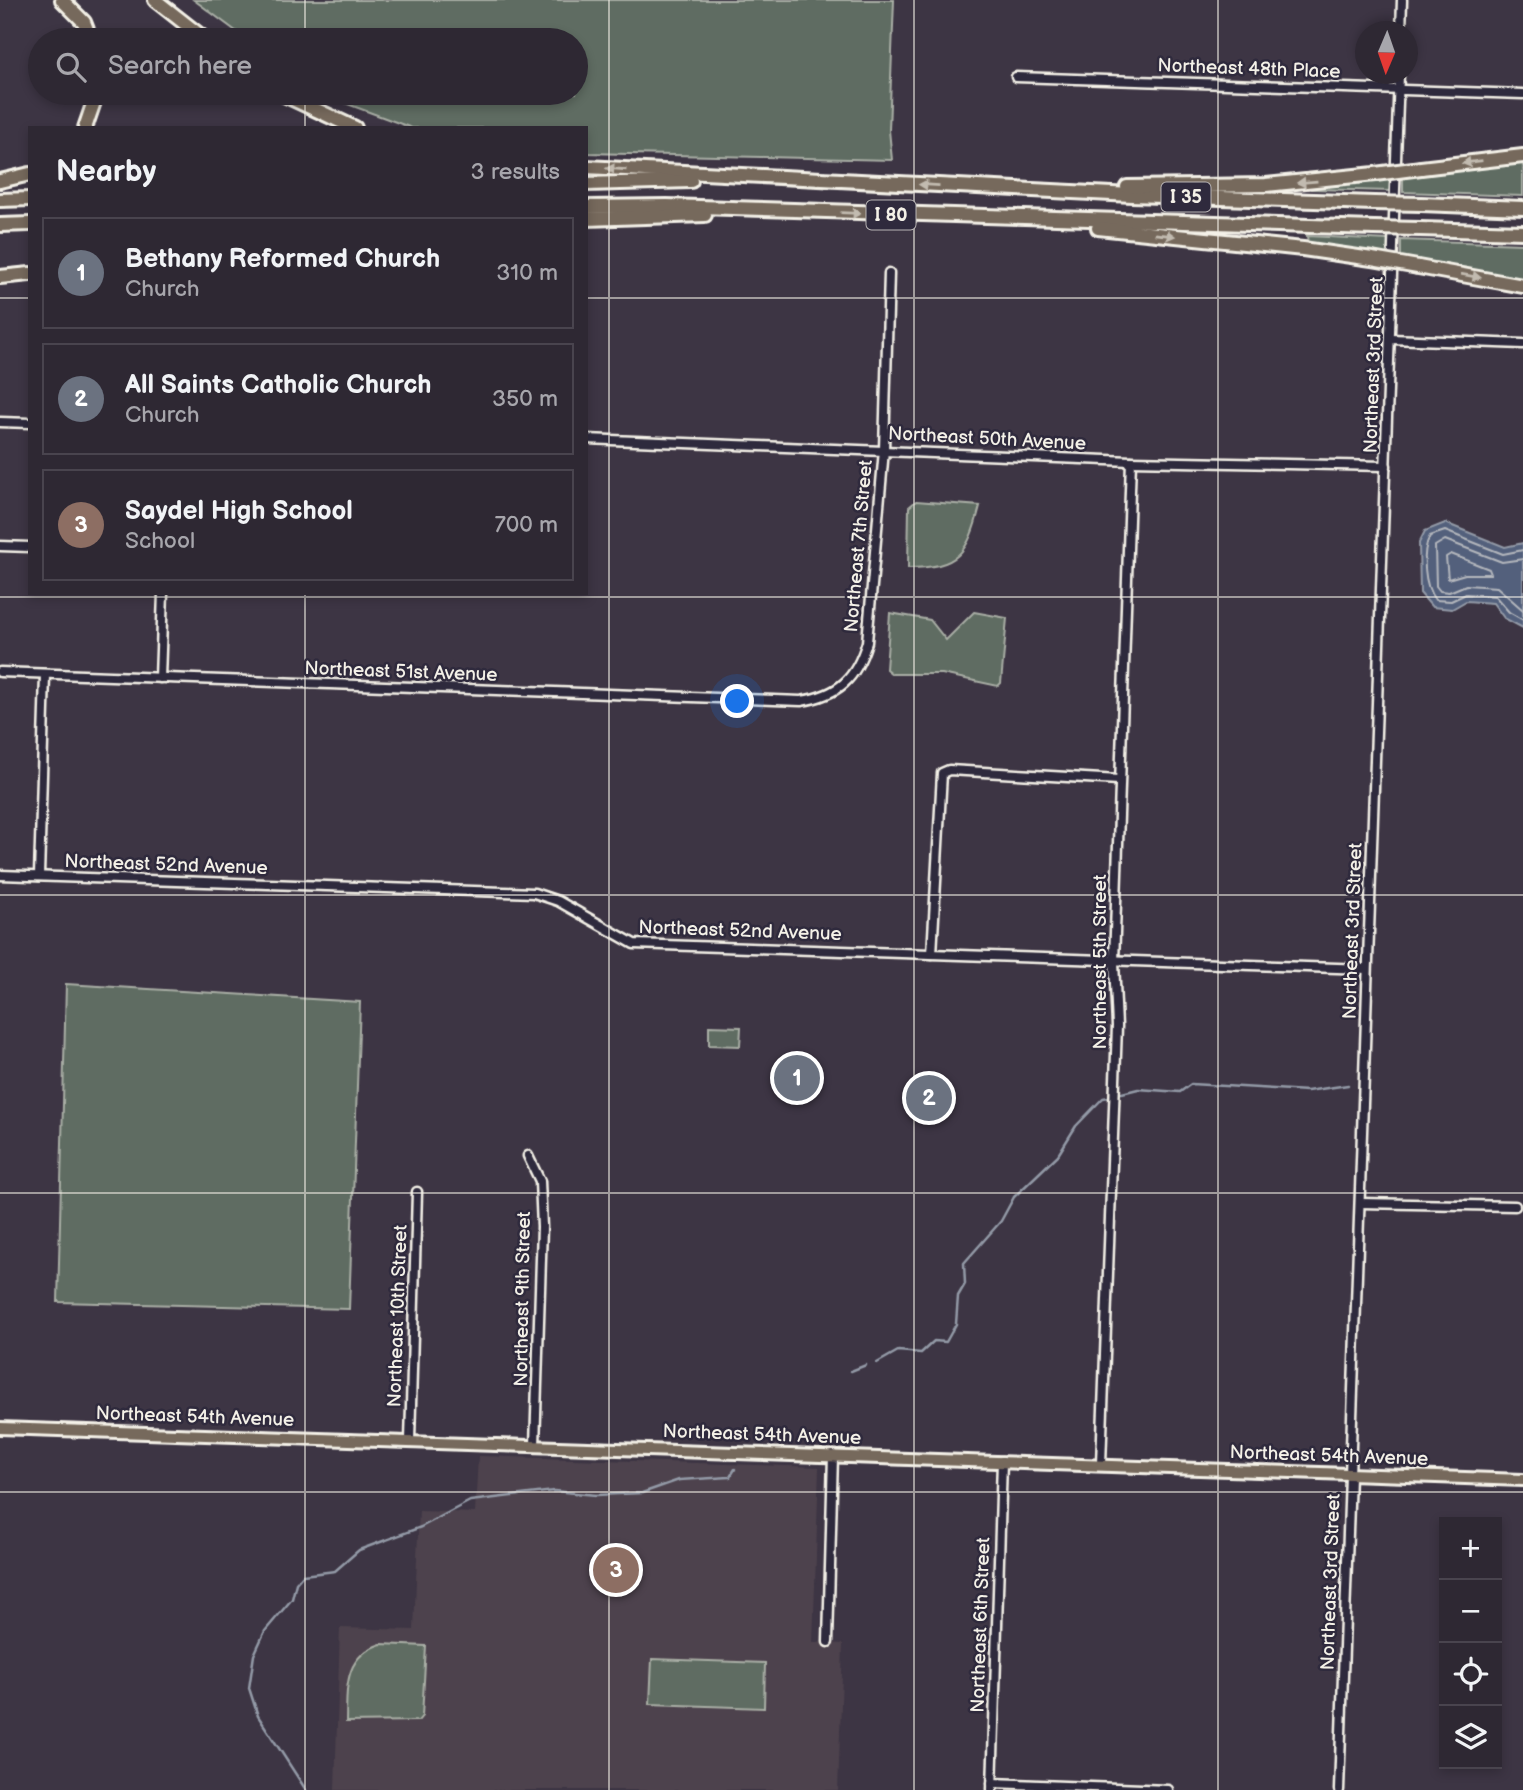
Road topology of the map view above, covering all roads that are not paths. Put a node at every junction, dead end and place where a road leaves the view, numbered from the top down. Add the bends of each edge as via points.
1 (62, 0) edge
2 (155, 0) edge
3 (1402, 0) edge
4 (1401, 21) edge
5 (86, 28) edge
6 (191, 28) edge
7 (1016, 77) dead end
8 (1399, 84) edge
9 (1399, 89) junction
10 (1523, 94) edge
11 (93, 105) edge
12 (306, 105) edge
13 (86, 126) edge
14 (351, 126) edge
15 (1523, 156) edge
16 (588, 167) edge
17 (28, 174) edge
18 (782, 178) junction
19 (0, 181) edge
20 (588, 184) edge
21 (997, 188) junction
22 (28, 199) edge
23 (0, 200) edge
24 (588, 206) edge
25 (1523, 208) edge
26 (783, 211) junction
27 (588, 219) edge
28 (1000, 219) junction
29 (28, 224) edge
30 (0, 225) edge
31 (1523, 232) edge
32 (889, 273) dead end
33 (28, 274) edge
34 (0, 277) edge
35 (1523, 286) edge
36 (1391, 339) junction
37 (1523, 344) edge
38 (0, 422) edge
39 (28, 423) edge
40 (588, 439) edge
41 (884, 450) junction
42 (1131, 461) junction
43 (1386, 466) junction
44 (0, 546) edge
45 (28, 547) edge
46 (163, 595) edge
47 (0, 672) edge
48 (45, 675) junction
49 (160, 678) junction
50 (801, 701) joint
51 (1119, 780) junction
52 (0, 875) edge
53 (39, 876) junction
54 (932, 954) junction
55 (1114, 962) junction
56 (1367, 969) junction
57 (528, 1156) dead end
58 (417, 1192) dead end
59 (1360, 1203) junction
60 (1515, 1206) dead end
61 (0, 1428) edge
62 (410, 1441) junction
63 (535, 1446) junction
64 (833, 1455) junction
65 (1002, 1461) junction
66 (1101, 1464) junction
67 (1351, 1475) junction
68 (1523, 1480) edge
69 (828, 1642) dead end
70 (992, 1787) edge
71 (1168, 1790) edge
72 (1339, 1790) edge

1 - 5 highway
2 - 6 highway
3 - 4 street
7 - 9 street, Northeast 48th Place
8 - 9 street, Northeast 3rd Street
9 - 10 street, Northeast 48th Place
9 - 36 street, Northeast 3rd Street
11 - 13 highway
12 - 14 highway
15 -> 21 highway, bridge via 1266,185
18 -> 16 highway
17 - 19 highway
18 - 20 highway, I 35
21 -> 18 highway, I 35
21 - 25 highway, I 35, bridge
22 - 23 highway
24 - 26 highway, I 80
26 - 27 highway
26 -> 28 highway, I 80
28 - 31 highway, I 80, bridge
28 -> 35 highway, bridge via 1303,249
29 - 30 highway
32 - 41 street, Northeast 7th Street
33 - 34 highway
36 - 37 street
36 - 43 street, Northeast 3rd Street
38 - 39 street
40 - 41 street, Northeast 50th Avenue
41 - 42 street, Northeast 50th Avenue
41 - 50 street, Northeast 7th Street via 862,658 835,692
42 - 43 street, Northeast 50th Avenue
42 - 51 street, Northeast 5th Street
43 - 56 street, Northeast 3rd Street
44 - 45 street
46 - 49 street
47 - 48 street, Northeast 51st Avenue
48 - 49 street, Northeast 51st Avenue
48 - 53 street
49 - 50 street, Northeast 51st Avenue
51 - 54 street via 942,773
51 - 55 street, Northeast 5th Street
52 - 53 street, Northeast 52nd Avenue
53 - 54 street, Northeast 52nd Avenue via 534,893 558,901 634,944
54 - 55 street, Northeast 52nd Avenue
55 - 56 street, Northeast 52nd Avenue
55 - 66 street, Northeast 5th Street via 1117,1026
56 - 59 street, Northeast 3rd Street
57 - 63 street, Northeast 9th Street via 540,1181 542,1227
58 - 62 street, Northeast 10th Street
59 - 60 street
59 - 67 street, Northeast 3rd Street
61 - 62 main road, Northeast 54th Avenue
62 - 63 main road, Northeast 54th Avenue
63 - 64 main road, Northeast 54th Avenue
64 - 65 main road, Northeast 54th Avenue
64 - 69 street
65 - 66 main road, Northeast 54th Avenue
65 - 70 street, Northeast 6th Street
66 - 67 main road, Northeast 54th Avenue
67 - 68 main road, Northeast 54th Avenue
67 - 72 street, Northeast 3rd Street
70 - 71 street

